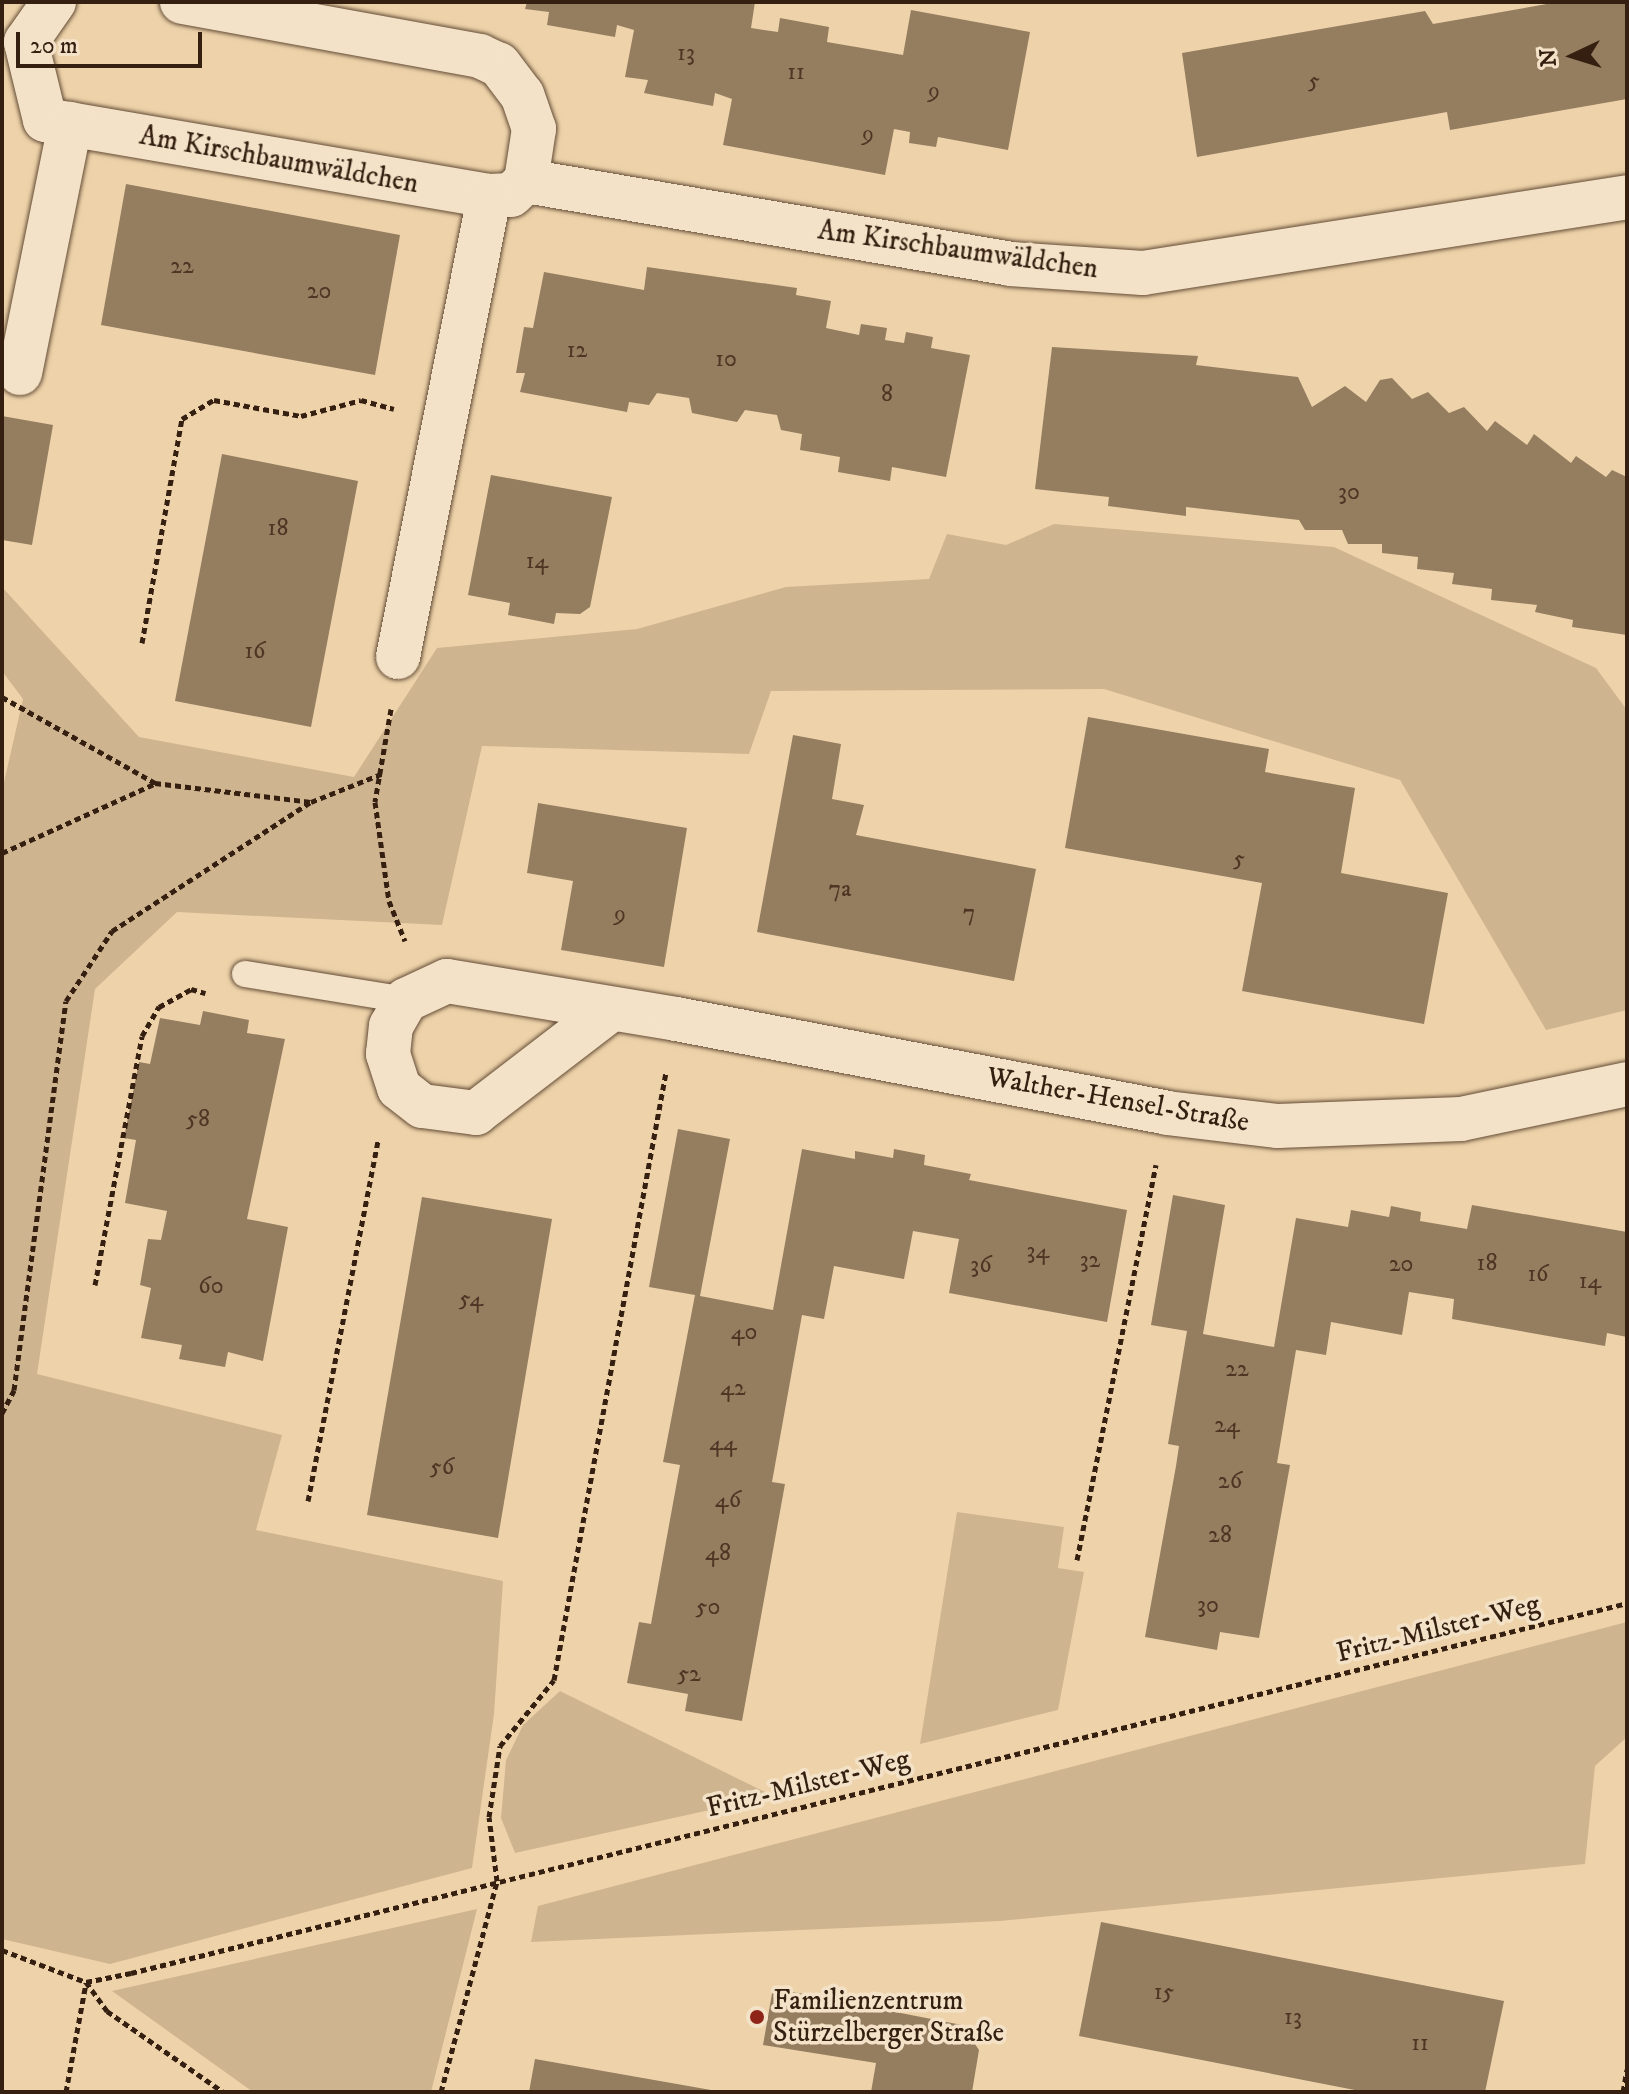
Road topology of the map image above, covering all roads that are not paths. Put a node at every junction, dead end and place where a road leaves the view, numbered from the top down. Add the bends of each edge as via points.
1 (54, 2) edge
2 (182, 2) edge
3 (14, 40) edge
4 (70, 124) junction
5 (507, 188) junction
6 (1627, 197) edge
7 (20, 373) dead end
8 (398, 657) road end
9 (245, 974) dead end
10 (415, 993) junction
11 (610, 1010) junction
12 (1627, 1084) edge

1 - 3 street, Am Kirschbaumwäldchen
2 - 5 street via 480,56 499,65 522,95 534,129
3 - 4 street, Am Kirschbaumwäldchen via 45,120
4 - 5 street, Am Kirschbaumwäldchen
4 - 7 street
5 - 6 street, Am Kirschbaumwäldchen via 1010,264 1143,273
5 - 8 street via 440,439
9 - 10 lane
10 - 11 street, Walther-Hensel-Straße via 447,981
10 - 11 street via 391,1026 392,1069 399,1088 422,1106 476,1113
11 - 12 street, Walther-Hensel-Straße via 1167,1113 1278,1126 1461,1119

